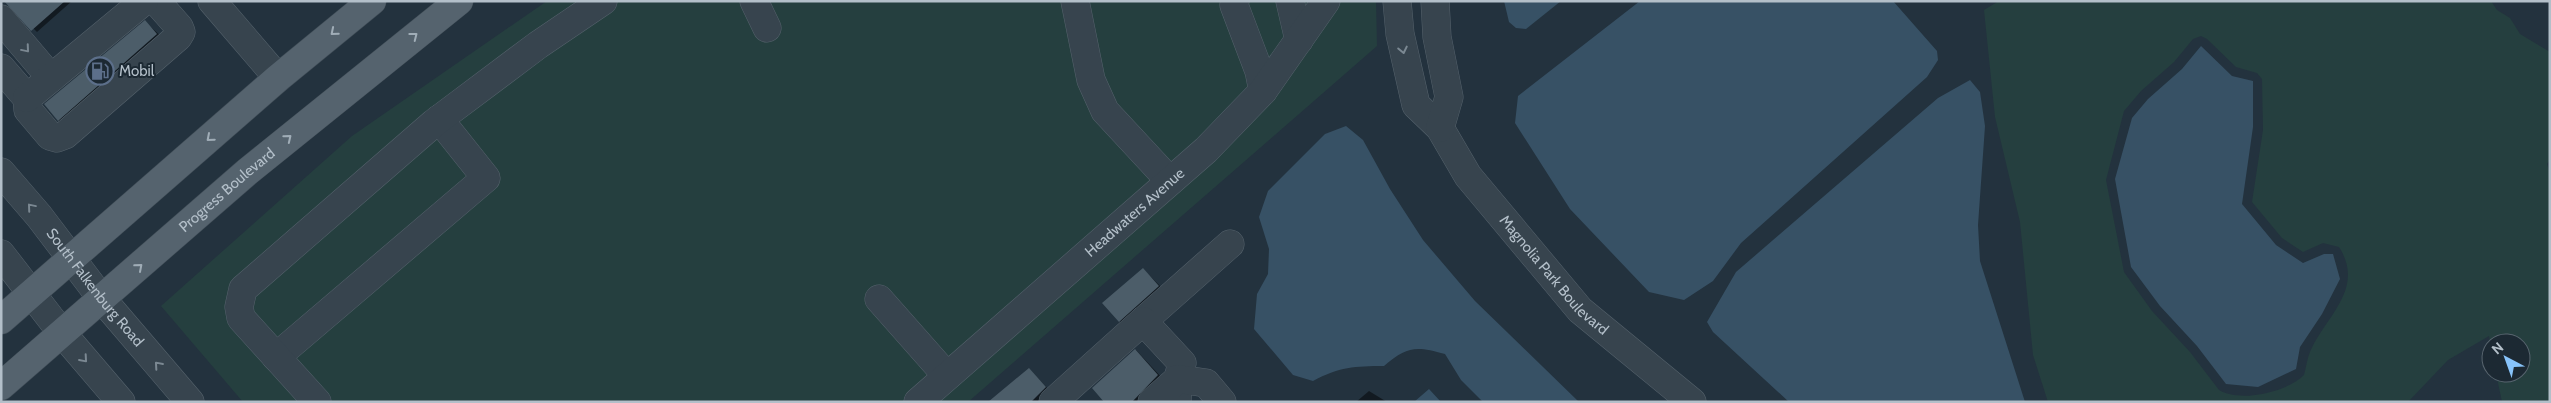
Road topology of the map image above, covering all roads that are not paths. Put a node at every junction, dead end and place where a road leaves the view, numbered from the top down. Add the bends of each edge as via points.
1 (144, 1) edge
2 (156, 1) edge
3 (212, 1) edge
4 (372, 1) edge
5 (459, 1) edge
6 (603, 1) edge
7 (754, 1) edge
8 (1075, 1) edge
9 (1235, 1) edge
10 (1290, 1) edge
11 (1326, 1) edge
12 (1397, 1) edge
13 (1435, 1) edge
14 (1, 19) edge
15 (767, 28) dead end
16 (1299, 40) junction
17 (1, 68) edge
18 (51, 78) junction
19 (278, 78) junction
20 (1263, 90) junction
21 (27, 98) junction
22 (439, 119) junction
23 (1440, 128) junction
24 (1, 172) edge
25 (1170, 181) junction
26 (1230, 244) dead end
27 (1, 254) edge
28 (72, 259) junction
29 (32, 294) junction
30 (102, 299) junction
31 (879, 299) dead end
32 (1, 320) edge
33 (1144, 321) junction
34 (62, 333) junction
35 (276, 357) junction
36 (947, 376) junction
37 (1, 386) edge
38 (1178, 390) edge
39 (1058, 400) edge
40 (121, 402) edge
41 (190, 402) edge
42 (317, 402) edge
43 (918, 402) edge
44 (1152, 402) edge
45 (1222, 402) edge
46 (1692, 402) edge

1 - 18 street
2 - 21 street via 179,27 178,37 65,135 50,136 28,110
3 - 19 street
4 -> 19 main road
30 -> 5 main road, Progress Boulevard via 246,172
6 - 22 street via 538,44
7 - 15 street
8 - 25 street via 1091,80 1105,112
9 - 20 street
10 - 16 street
11 - 16 street, Headwaters Avenue
12 -> 23 street, Magnolia Park Boulevard via 1400,34 1416,106
13 - 23 street via 1437,37 1449,96
14 -> 18 street
16 - 20 street, Headwaters Avenue
17 - 21 street
18 - 21 street
19 -> 28 main road
20 - 25 street, Headwaters Avenue via 1206,150
22 - 35 street via 243,289 239,307 241,318
22 - 35 street via 486,178
23 - 46 street, Magnolia Park Boulevard via 1468,176 1580,310
28 -> 24 street, South Falkenburg Road
25 - 36 street, Headwaters Avenue
26 - 33 street
27 - 29 street
28 - 29 main road
28 - 30 street, South Falkenburg Road
29 - 32 main road
29 - 34 street
30 - 34 main road, Progress Boulevard
41 -> 30 street, South Falkenburg Road
31 - 36 street
33 - 38 street via 1182,363
33 - 39 street
34 - 37 main road, Progress Boulevard
34 -> 40 street
35 - 42 street
36 - 43 street, Headwaters Avenue
38 - 44 street
38 - 45 street via 1206,384

